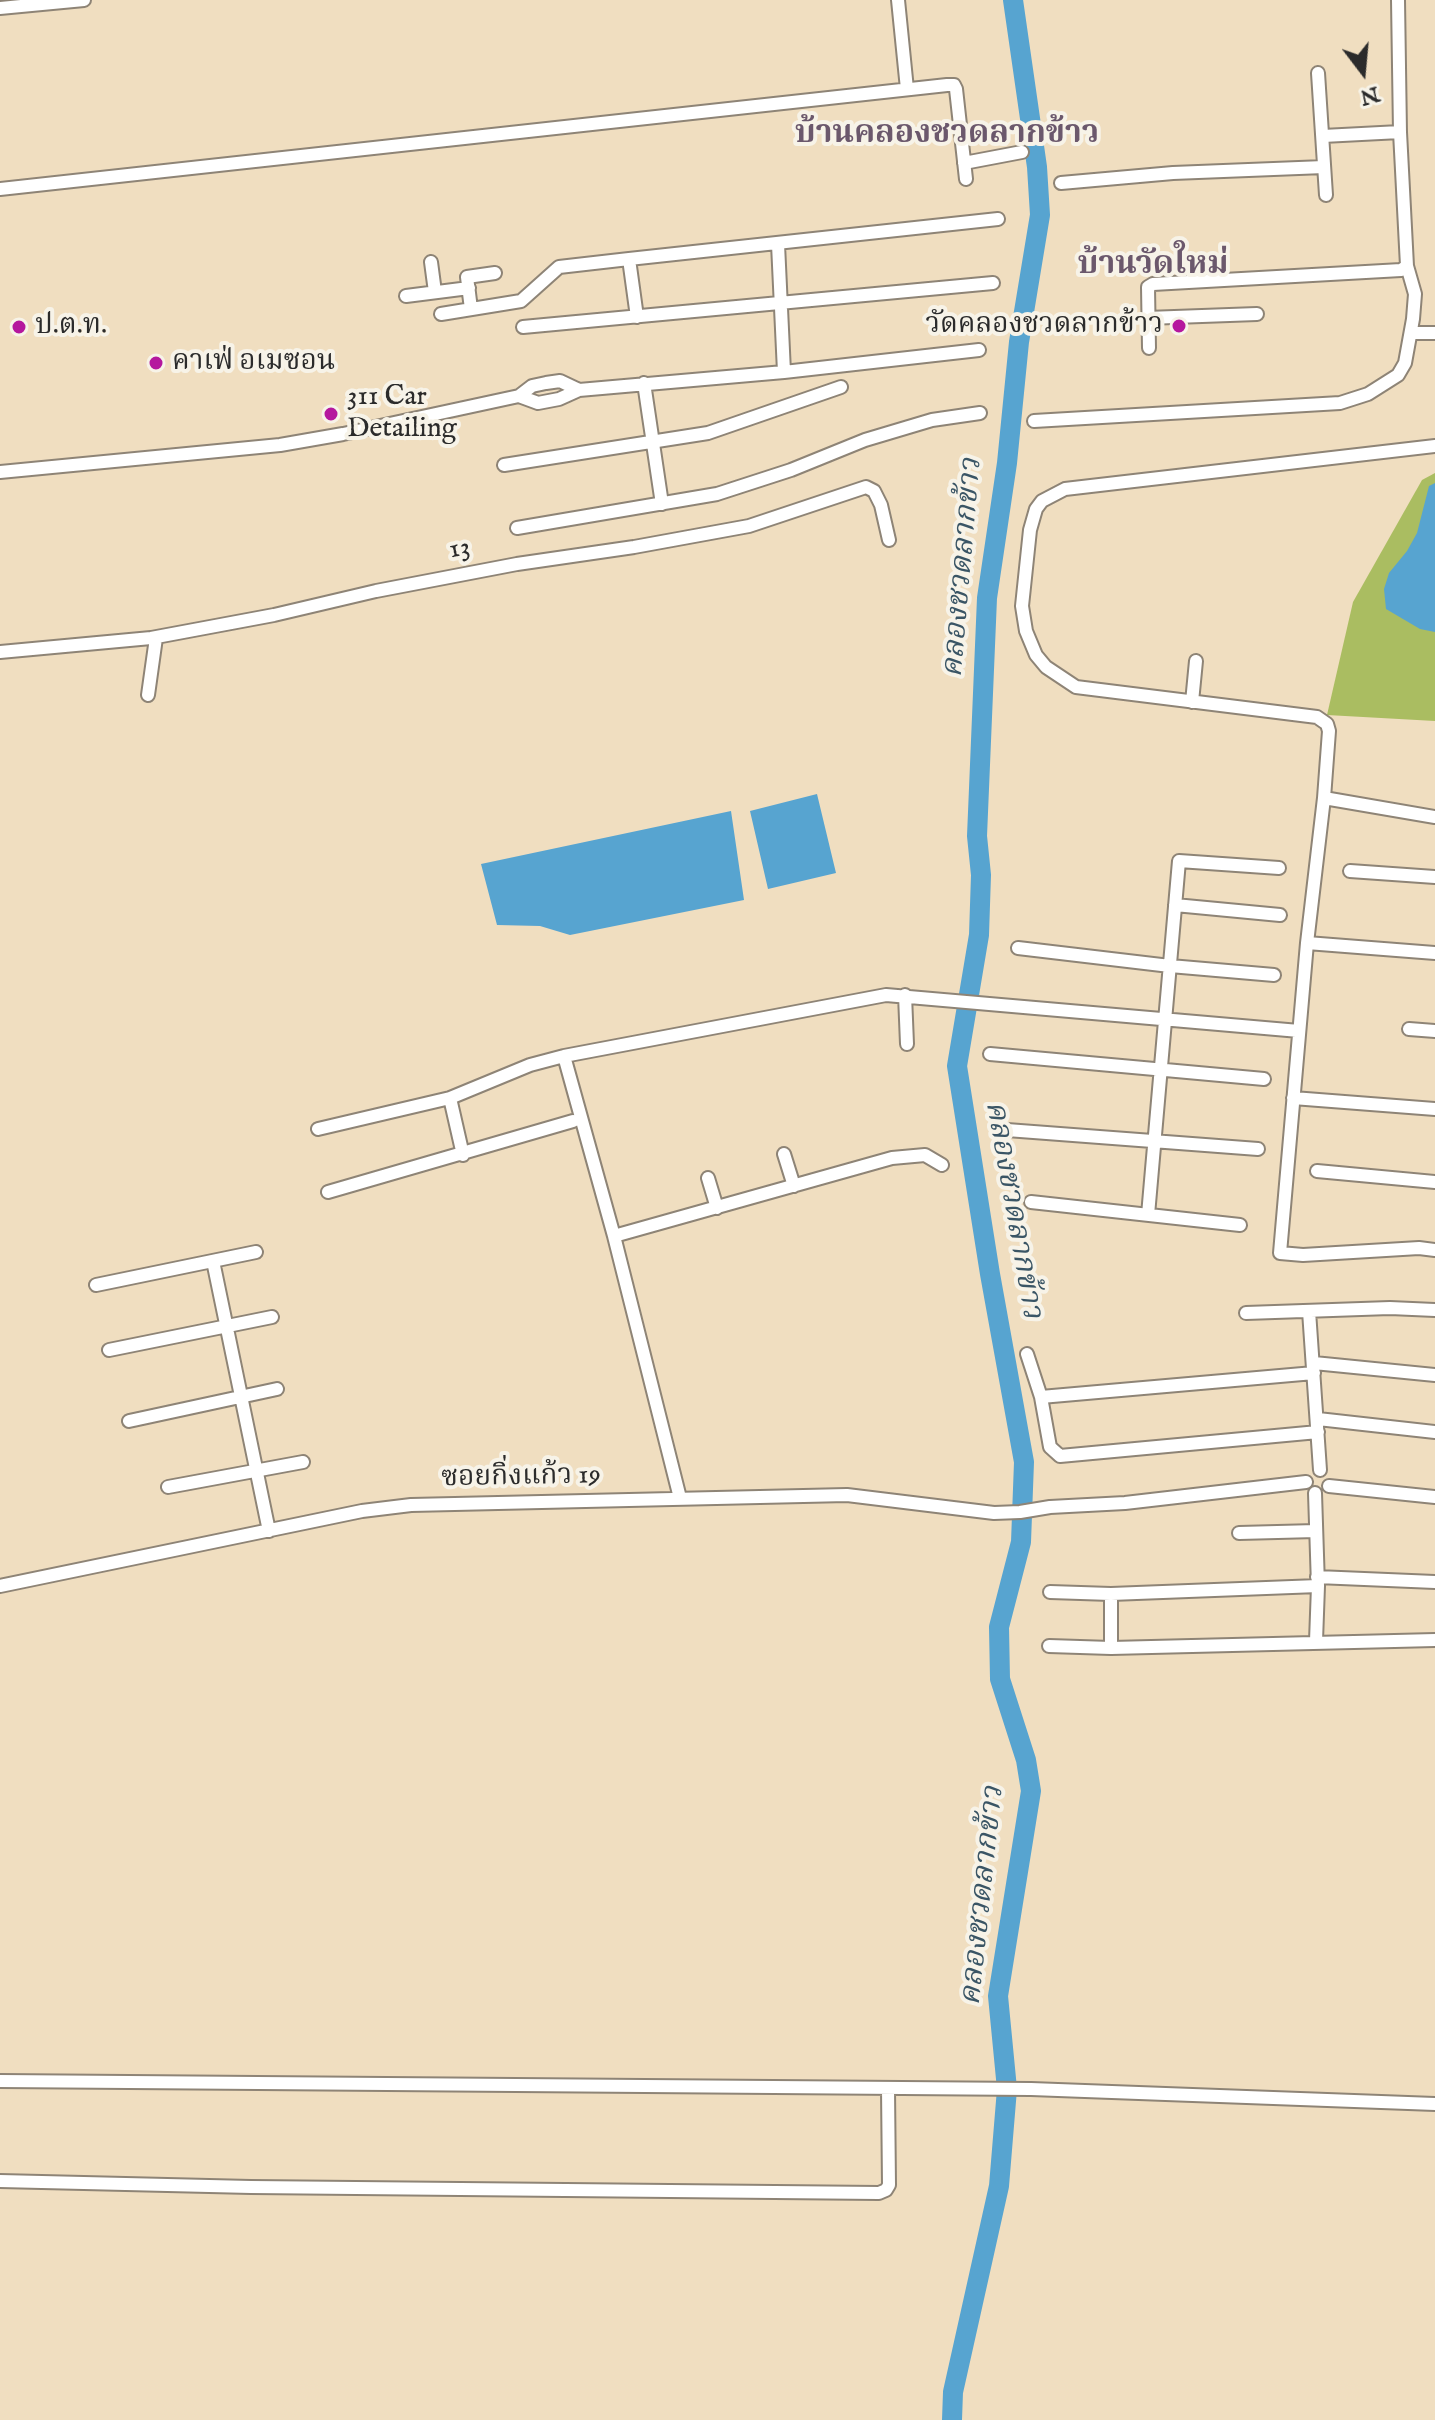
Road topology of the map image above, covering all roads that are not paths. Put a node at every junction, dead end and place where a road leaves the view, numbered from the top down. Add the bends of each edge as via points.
1 (84, 0) edge
2 (898, 0) edge
3 (1398, 0) edge
4 (0, 8) edge
5 (1318, 73) dead end
6 (907, 89) junction
7 (1400, 132) junction
8 (1323, 136) junction
9 (1022, 152) dead end
10 (964, 163) junction
11 (1324, 167) junction
12 (966, 179) dead end
13 (1061, 183) dead end
14 (0, 189) edge
15 (1326, 195) dead end
16 (998, 219) dead end
17 (778, 244) junction
18 (629, 259) junction
19 (431, 262) dead end
20 (1407, 266) junction
21 (495, 273) dead end
22 (993, 283) dead end
23 (469, 288) junction
24 (435, 292) junction
25 (406, 296) dead end
26 (781, 304) junction
27 (471, 309) junction
28 (441, 314) dead end
29 (1257, 314) dead end
30 (637, 317) junction
31 (1147, 318) junction
32 (523, 327) dead end
33 (1411, 333) junction
34 (1435, 333) edge
35 (1149, 348) dead end
36 (979, 350) dead end
37 (784, 372) junction
38 (644, 383) junction
39 (841, 387) dead end
40 (579, 390) junction
41 (519, 396) junction
42 (980, 413) dead end
43 (1034, 421) dead end
44 (652, 444) junction
45 (1435, 446) edge
46 (504, 465) dead end
47 (0, 472) edge
48 (662, 504) junction
49 (517, 528) dead end
50 (889, 540) dead end
51 (156, 638) junction
52 (0, 652) edge
53 (1196, 661) dead end
54 (148, 695) dead end
55 (1192, 702) junction
56 (1324, 798) junction
57 (1435, 817) edge
58 (1279, 868) dead end
59 (1350, 871) dead end
60 (1435, 877) edge
61 (1175, 905) junction
62 (1280, 915) dead end
63 (1307, 943) junction
64 (1018, 948) dead end
65 (1435, 953) edge
66 (1170, 966) junction
67 (1274, 975) dead end
68 (905, 995) junction
69 (1165, 1019) junction
70 (1409, 1029) dead end
71 (1299, 1031) junction
72 (1435, 1031) edge
73 (907, 1044) dead end
74 (990, 1054) dead end
75 (564, 1056) junction
76 (1161, 1070) junction
77 (1264, 1079) dead end
78 (450, 1098) junction
79 (1293, 1098) junction
80 (1435, 1109) edge
81 (573, 1121) dead end
82 (318, 1129) dead end
83 (1007, 1130) dead end
84 (1154, 1141) junction
85 (1258, 1149) dead end
86 (784, 1154) dead end
87 (463, 1155) junction
88 (942, 1165) dead end
89 (1317, 1171) dead end
90 (708, 1178) dead end
91 (1435, 1182) edge
92 (794, 1186) junction
93 (328, 1192) dead end
94 (1031, 1202) dead end
95 (717, 1208) junction
96 (1148, 1215) junction
97 (1240, 1225) dead end
98 (614, 1236) junction
99 (1435, 1250) edge
100 (256, 1252) dead end
101 (213, 1261) junction
102 (96, 1285) dead end
103 (1435, 1310) edge
104 (1309, 1311) junction
105 (1246, 1313) dead end
106 (272, 1317) dead end
107 (225, 1326) junction
108 (109, 1350) dead end
109 (1027, 1354) dead end
110 (1314, 1368) junction
111 (1435, 1375) edge
112 (277, 1389) dead end
113 (240, 1396) junction
114 (1041, 1397) junction
115 (129, 1421) dead end
116 (1318, 1425) junction
117 (1435, 1432) edge
118 (303, 1462) dead end
119 (1320, 1470) junction
120 (256, 1471) junction
121 (1306, 1482) junction
122 (1329, 1486) junction
123 (168, 1487) dead end
124 (1315, 1493) junction
125 (1435, 1497) edge
126 (680, 1498) junction
127 (269, 1531) junction
128 (1316, 1531) junction
129 (1239, 1533) dead end
130 (1317, 1582) junction
131 (1435, 1582) edge
132 (0, 1586) edge
133 (1050, 1592) dead end
134 (1111, 1594) junction
135 (1435, 1640) edge
136 (1316, 1641) junction
137 (1049, 1646) dead end
138 (1111, 1648) junction
139 (0, 2081) edge
140 (888, 2089) junction
141 (1435, 2104) edge
142 (0, 2181) edge

1 - 4 street
2 - 6 street
3 - 7 street
5 - 8 street
6 - 10 street via 954,85
6 - 14 street
7 - 8 street
7 - 20 street
8 - 11 street
9 - 10 street
10 - 12 street
11 - 13 street
11 - 15 street
16 - 17 street
17 - 18 street
17 - 26 street
18 - 27 street via 559,267 521,301
18 - 30 street
19 - 24 street
20 - 31 street via 1153,284 1148,287
20 - 33 street via 1415,294
21 - 23 street via 467,277
22 - 26 street
23 - 24 street
23 - 27 street
24 - 25 street
26 - 30 street
26 - 37 street
27 - 28 street
29 - 31 street
30 - 32 street
31 - 35 street
33 - 34 street
33 - 43 street via 1398,375 1368,394 1340,403
36 - 37 street
37 - 38 street
38 - 40 street
38 - 44 street
39 - 44 street via 708,433
40 - 41 street via 538,403
40 - 41 street via 560,381 532,386
41 - 47 street via 280,445
42 - 48 street via 932,420 742,487
44 - 46 street
44 - 48 street
45 - 55 street via 1088,484 1042,501 1030,530 1022,606 1036,655 1076,687
48 - 49 street
50 - 51 street, 13 via 881,505 866,487 749,526 517,564
51 - 52 street, 13
51 - 54 street
53 - 55 street
55 - 56 street via 1317,717 1327,724
56 - 57 street
56 - 63 street
58 - 61 street via 1179,861
59 - 60 street
61 - 62 street
61 - 66 street
63 - 65 street
63 - 71 street
64 - 66 street
66 - 67 street
66 - 69 street
68 - 69 street
68 - 73 street
68 - 75 street via 869,997
69 - 71 street
69 - 76 street
70 - 72 street
71 - 79 street
74 - 76 street
75 - 78 street
75 - 98 street
76 - 77 street
76 - 84 street
78 - 82 street
78 - 87 street
79 - 80 street
79 - 99 street via 1280,1253
81 - 87 street
83 - 84 street
84 - 85 street
84 - 96 street
86 - 92 street
87 - 93 street
88 - 92 street via 917,1154
89 - 91 street
90 - 95 street
92 - 95 street
94 - 96 street
95 - 98 street
96 - 97 street
98 - 126 street
100 - 101 street
101 - 102 street
101 - 107 street
103 - 104 street
104 - 105 street
104 - 110 street
106 - 107 street
107 - 108 street
107 - 113 street
109 - 114 street
110 - 111 street
110 - 114 street
110 - 116 street
112 - 113 street
113 - 115 street
113 - 120 street
114 - 116 street via 1050,1447 1060,1456
116 - 117 street
116 - 119 street
118 - 120 street
119 - 121 street via 1311,1471
119 - 122 street via 1329,1477
120 - 123 street
120 - 127 street
121 - 124 street
121 - 126 street, ซอยกิ่งแก้ว 19 via 994,1513 847,1495
122 - 124 street
122 - 125 street
124 - 128 street
126 - 127 street, ซอยกิ่งแก้ว 19 via 411,1505
127 - 132 street, ซอยกิ่งแก้ว 19
128 - 129 street
128 - 130 street
130 - 131 street
130 - 134 street
130 - 136 street
133 - 134 street
134 - 138 street
135 - 136 street
136 - 138 street
137 - 138 street
139 - 140 street
140 - 141 street
140 - 142 street via 889,2185 879,2193

